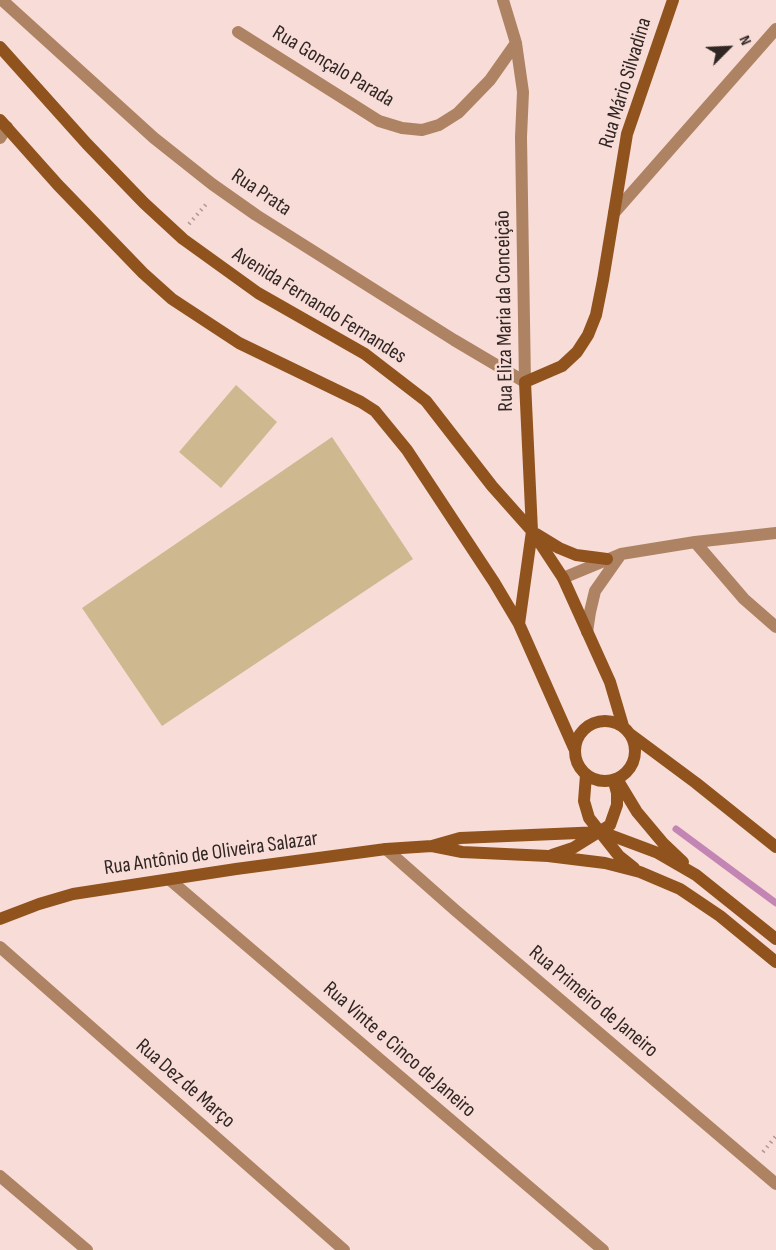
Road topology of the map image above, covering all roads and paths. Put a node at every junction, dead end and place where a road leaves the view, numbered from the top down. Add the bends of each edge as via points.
1 (2, 0) edge
2 (503, 0) edge
3 (673, 0) edge
4 (776, 29) edge
5 (238, 32) dead end
6 (516, 43) junction
7 (0, 47) edge
8 (2, 129) edge
9 (211, 200) dead end
10 (614, 213) junction
11 (179, 235) junction
12 (525, 382) junction
13 (532, 531) junction
14 (776, 532) edge
15 (695, 542) junction
16 (621, 554) junction
17 (607, 559) junction
18 (562, 578) junction
19 (519, 624) junction
20 (776, 627) edge
21 (587, 632) junction
22 (626, 729) junction
23 (574, 748) junction
24 (586, 775) junction
25 (615, 780) junction
26 (602, 832) junction
27 (432, 846) junction
28 (776, 847) edge
29 (386, 849) junction
30 (548, 856) junction
31 (640, 872) junction
32 (696, 875) junction
33 (170, 880) junction
34 (0, 919) edge
35 (776, 939) edge
36 (0, 947) edge
37 (776, 962) edge
38 (0, 1176) edge
39 (776, 1184) edge
40 (87, 1250) edge
41 (344, 1250) edge
42 (603, 1250) edge

1 - 12 street, Rua Prata via 146,131 212,184
2 - 6 street, Rua Eliza Maria da Conceição
3 - 10 street, Rua Mário Silvadina via 627,134
4 - 10 street
5 - 6 street, Rua Gonçalo Parada via 379,121 422,130 458,113
6 - 12 street, Rua Eliza Maria da Conceição via 523,92
7 - 11 street, Avenida Fernando Fernandes via 87,144
8 - 19 street via 172,299 239,343 375,411 407,450 477,553
9 - 11 path
10 - 12 street, Rua Mário Silvadina via 596,315 588,335 562,366
11 - 13 street, Avenida Fernando Fernandes via 258,293 365,354 426,401
12 - 13 street, Rua Eliza Maria da Conceição
13 - 17 street via 576,555
13 - 18 street, Avenida Fernando Fernandes
13 - 19 street, Rua Eliza Maria da Conceição
14 - 15 street
15 - 16 street
15 - 20 street via 744,599
16 - 17 street
16 - 21 street via 596,591
17 - 18 street
18 - 21 street, Avenida Fernando Fernandes
19 - 23 street
21 - 22 street, Avenida Fernando Fernandes
22 - 23 street via 605,721 588,725
22 - 25 street via 634,741 634,759 625,774
22 - 28 street
23 - 24 street via 576,763
24 - 25 street via 599,782
24 - 26 street via 586,811
25 - 26 street via 618,805 610,825
25 - 32 street via 663,843
26 - 27 street, Rua Antônio de Oliveira Salazar via 466,837
26 - 30 street
26 - 31 street via 619,856
26 - 32 street, Rua Antônio de Oliveira Salazar via 658,853
27 - 29 street, Rua Antônio de Oliveira Salazar
27 - 30 street, Rua Antônio de Oliveira Salazar via 462,852
29 - 33 street, Rua Antônio de Oliveira Salazar
29 - 39 street, Rua Primeiro de Janeiro
30 - 31 street, Rua Antônio de Oliveira Salazar
31 - 37 street, Rua Antônio de Oliveira Salazar via 680,889
32 - 35 street, Rua Antônio de Oliveira Salazar
33 - 34 street, Rua Antônio de Oliveira Salazar via 73,894
33 - 42 street, Rua Vinte e Cinco de Janeiro
36 - 41 street, Rua Dez de Março
38 - 40 street

